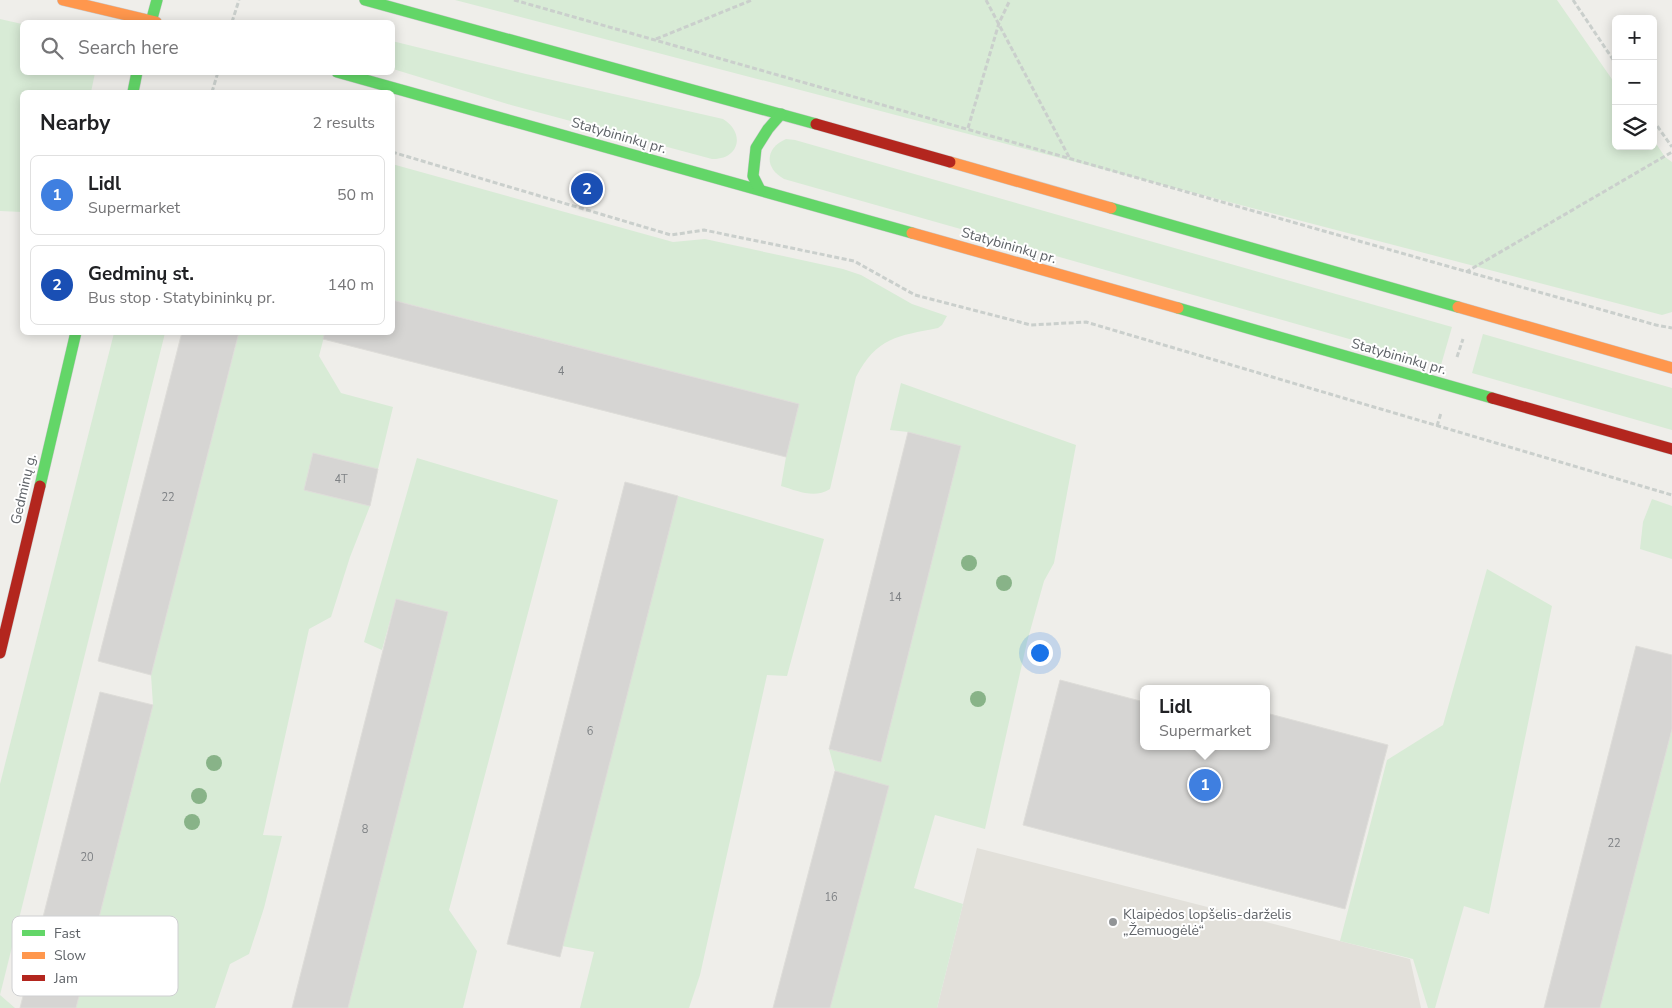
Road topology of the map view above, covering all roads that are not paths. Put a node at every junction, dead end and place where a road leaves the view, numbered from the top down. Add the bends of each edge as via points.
1 (63, 0) edge
2 (157, 0) edge
3 (365, 0) edge
4 (145, 20) edge
5 (153, 20) edge
6 (137, 75) edge
7 (348, 75) edge
8 (134, 90) edge
9 (781, 114) junction
10 (760, 190) junction
11 (75, 335) edge
12 (1672, 368) edge
13 (1672, 449) edge
14 (0, 653) edge

1 - 4 main road
2 - 5 main road
3 - 9 main road
6 - 8 main road
7 - 10 main road, Statybininkų pr.
9 - 10 main road via 756,148 753,176
9 - 12 main road
10 - 13 main road, Statybininkų pr.
11 - 14 main road, Gedminų g.

